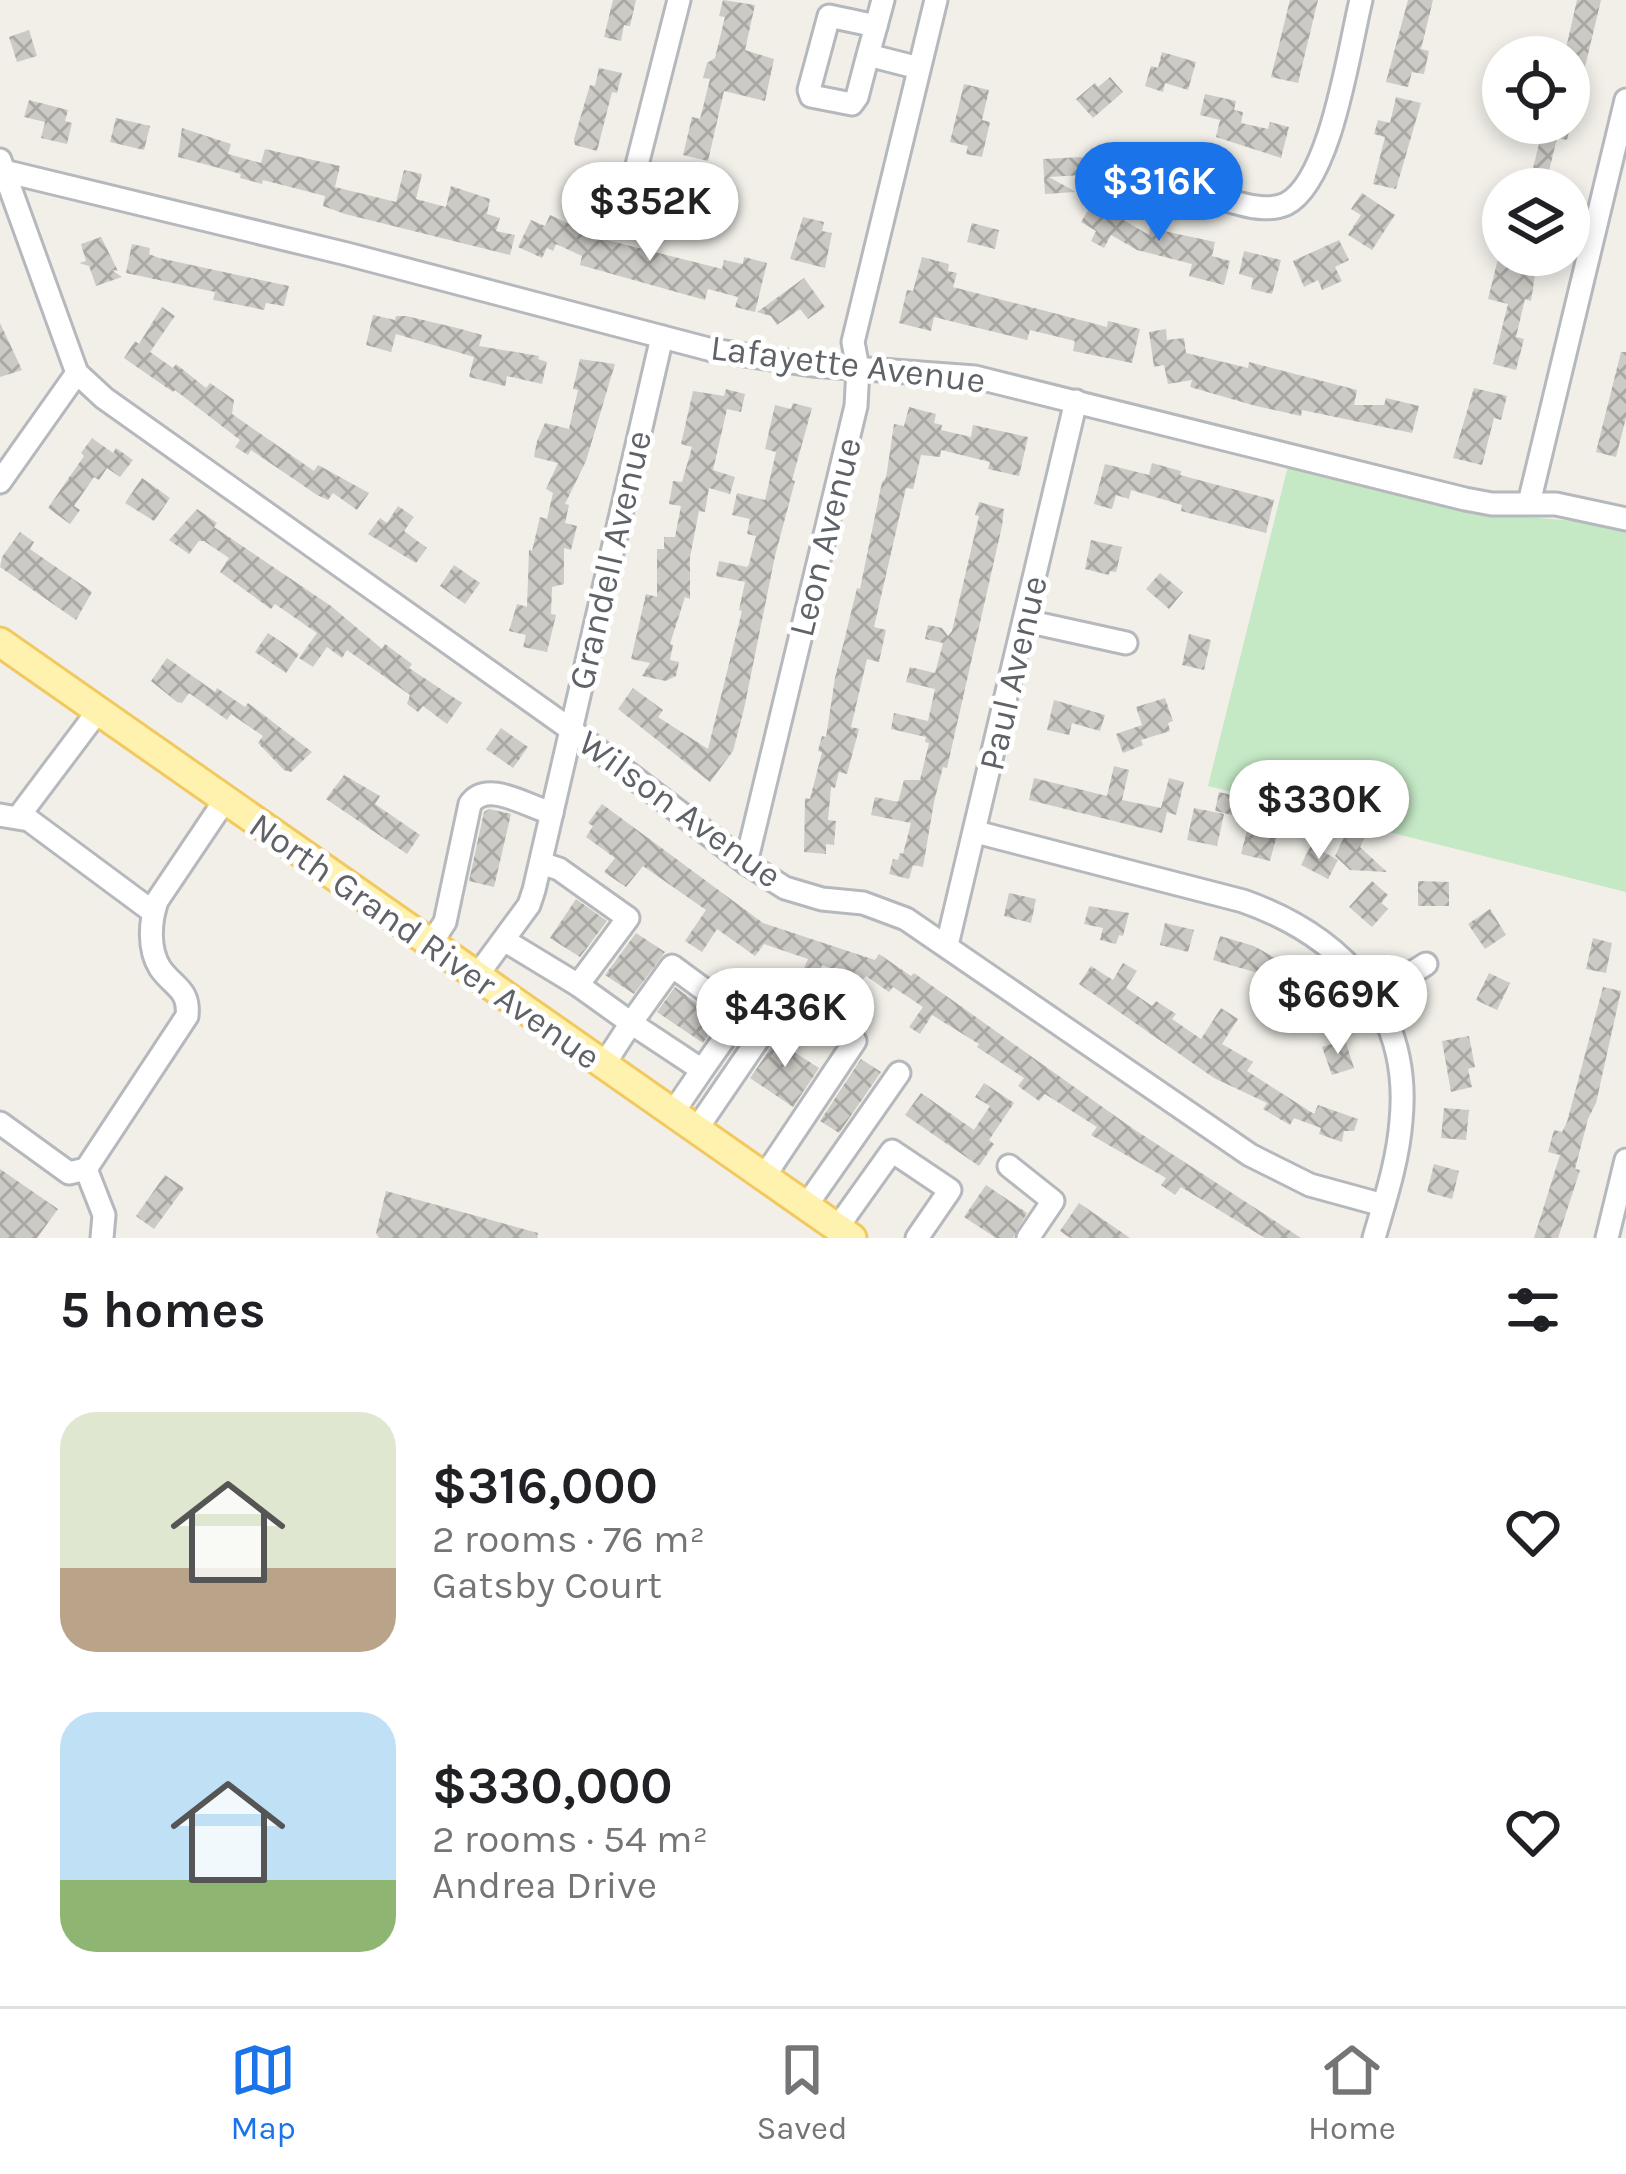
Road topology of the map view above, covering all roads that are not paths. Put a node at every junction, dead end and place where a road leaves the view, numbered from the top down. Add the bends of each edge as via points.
1 (679, 0) edge
2 (883, 0) edge
3 (936, 0) edge
4 (1361, 0) edge
5 (876, 26) junction
6 (868, 55) junction
7 (920, 68) junction
8 (1626, 100) edge
9 (1153, 157) dead end
10 (2, 165) edge
11 (637, 165) dead end
12 (662, 338) junction
13 (858, 368) junction
14 (76, 373) junction
15 (1076, 401) junction
16 (0, 482) edge
17 (1529, 503) junction
18 (1626, 520) edge
19 (1026, 621) junction
20 (0, 642) edge
21 (1126, 643) dead end
22 (98, 711) junction
23 (570, 729) junction
24 (225, 800) junction
25 (552, 813) junction
26 (10, 816) edge
27 (976, 832) junction
28 (541, 863) junction
29 (746, 863) junction
30 (153, 912) junction
31 (504, 940) junction
32 (430, 945) junction
33 (947, 945) junction
34 (1426, 964) dead end
35 (476, 977) junction
36 (578, 985) junction
37 (1375, 996) junction
38 (772, 1019) dead end
39 (632, 1023) junction
40 (855, 1041) dead end
41 (603, 1066) junction
42 (702, 1070) junction
43 (899, 1073) dead end
44 (672, 1114) junction
45 (0, 1124) edge
46 (696, 1130) junction
47 (1626, 1160) edge
48 (1010, 1166) dead end
49 (86, 1168) junction
50 (764, 1177) junction
51 (1383, 1205) junction
52 (806, 1206) junction
53 (844, 1233) edge
54 (1614, 1234) edge
55 (102, 1238) edge
56 (917, 1238) edge
57 (1028, 1238) edge
58 (1374, 1238) edge

1 - 11 street
2 - 5 street
3 - 7 street, Leon Avenue
4 - 9 street via 1324,155 1284,206 1214,198
5 - 6 street
5 - 6 street via 829,16 811,96 852,104
6 - 7 street
7 - 13 street, Leon Avenue via 853,342
8 - 17 street
10 - 12 street, Lafayette Avenue
10 - 14 street
12 - 13 street, Lafayette Avenue
12 - 23 street, Grandell Avenue
13 - 15 street, Lafayette Avenue via 975,377
13 - 29 street, Leon Avenue via 856,406
14 - 16 street
14 - 23 street, Wilson Avenue
15 - 17 street, Lafayette Avenue via 1465,499
15 - 19 street, Paul Avenue
17 - 18 street, Lafayette Avenue
19 - 21 street
19 - 27 street, Paul Avenue
20 - 22 main road, North Grand River Avenue
22 - 24 main road, North Grand River Avenue
22 - 26 street
23 - 25 street, Grandell Avenue
23 - 29 street, Wilson Avenue
24 - 30 street
24 - 32 main road, North Grand River Avenue
25 - 28 street, Grandell Avenue
25 - 32 street via 487,792 476,796 445,922
26 - 30 street
27 - 33 street, Paul Avenue
27 - 37 street via 1280,914 1341,954
28 - 31 street, Grandell Avenue via 530,905
28 - 36 street via 628,918
29 - 33 street, Wilson Avenue via 800,893 885,909
30 - 49 street via 160,967 184,992 187,1016
31 - 35 street, Grandell Avenue
31 - 36 street
32 - 35 main road, North Grand River Avenue
33 - 51 street, Wilson Avenue via 1250,1155 1310,1185
34 - 37 street
35 - 41 main road, North Grand River Avenue
36 - 39 street
37 - 51 street via 1402,1114
38 - 46 street
39 - 41 street
39 - 42 street
39 - 42 street via 671,966 740,1016
40 - 50 street
41 - 44 main road, North Grand River Avenue
42 - 44 street
43 - 52 street
44 - 46 main road, North Grand River Avenue
45 - 49 street via 69,1173
46 - 50 main road, North Grand River Avenue
47 - 54 street
48 - 57 street via 1053,1202
49 - 55 street via 104,1215
50 - 52 main road, North Grand River Avenue
51 - 58 street
52 - 53 main road, North Grand River Avenue
53 - 56 street via 892,1150 950,1190

